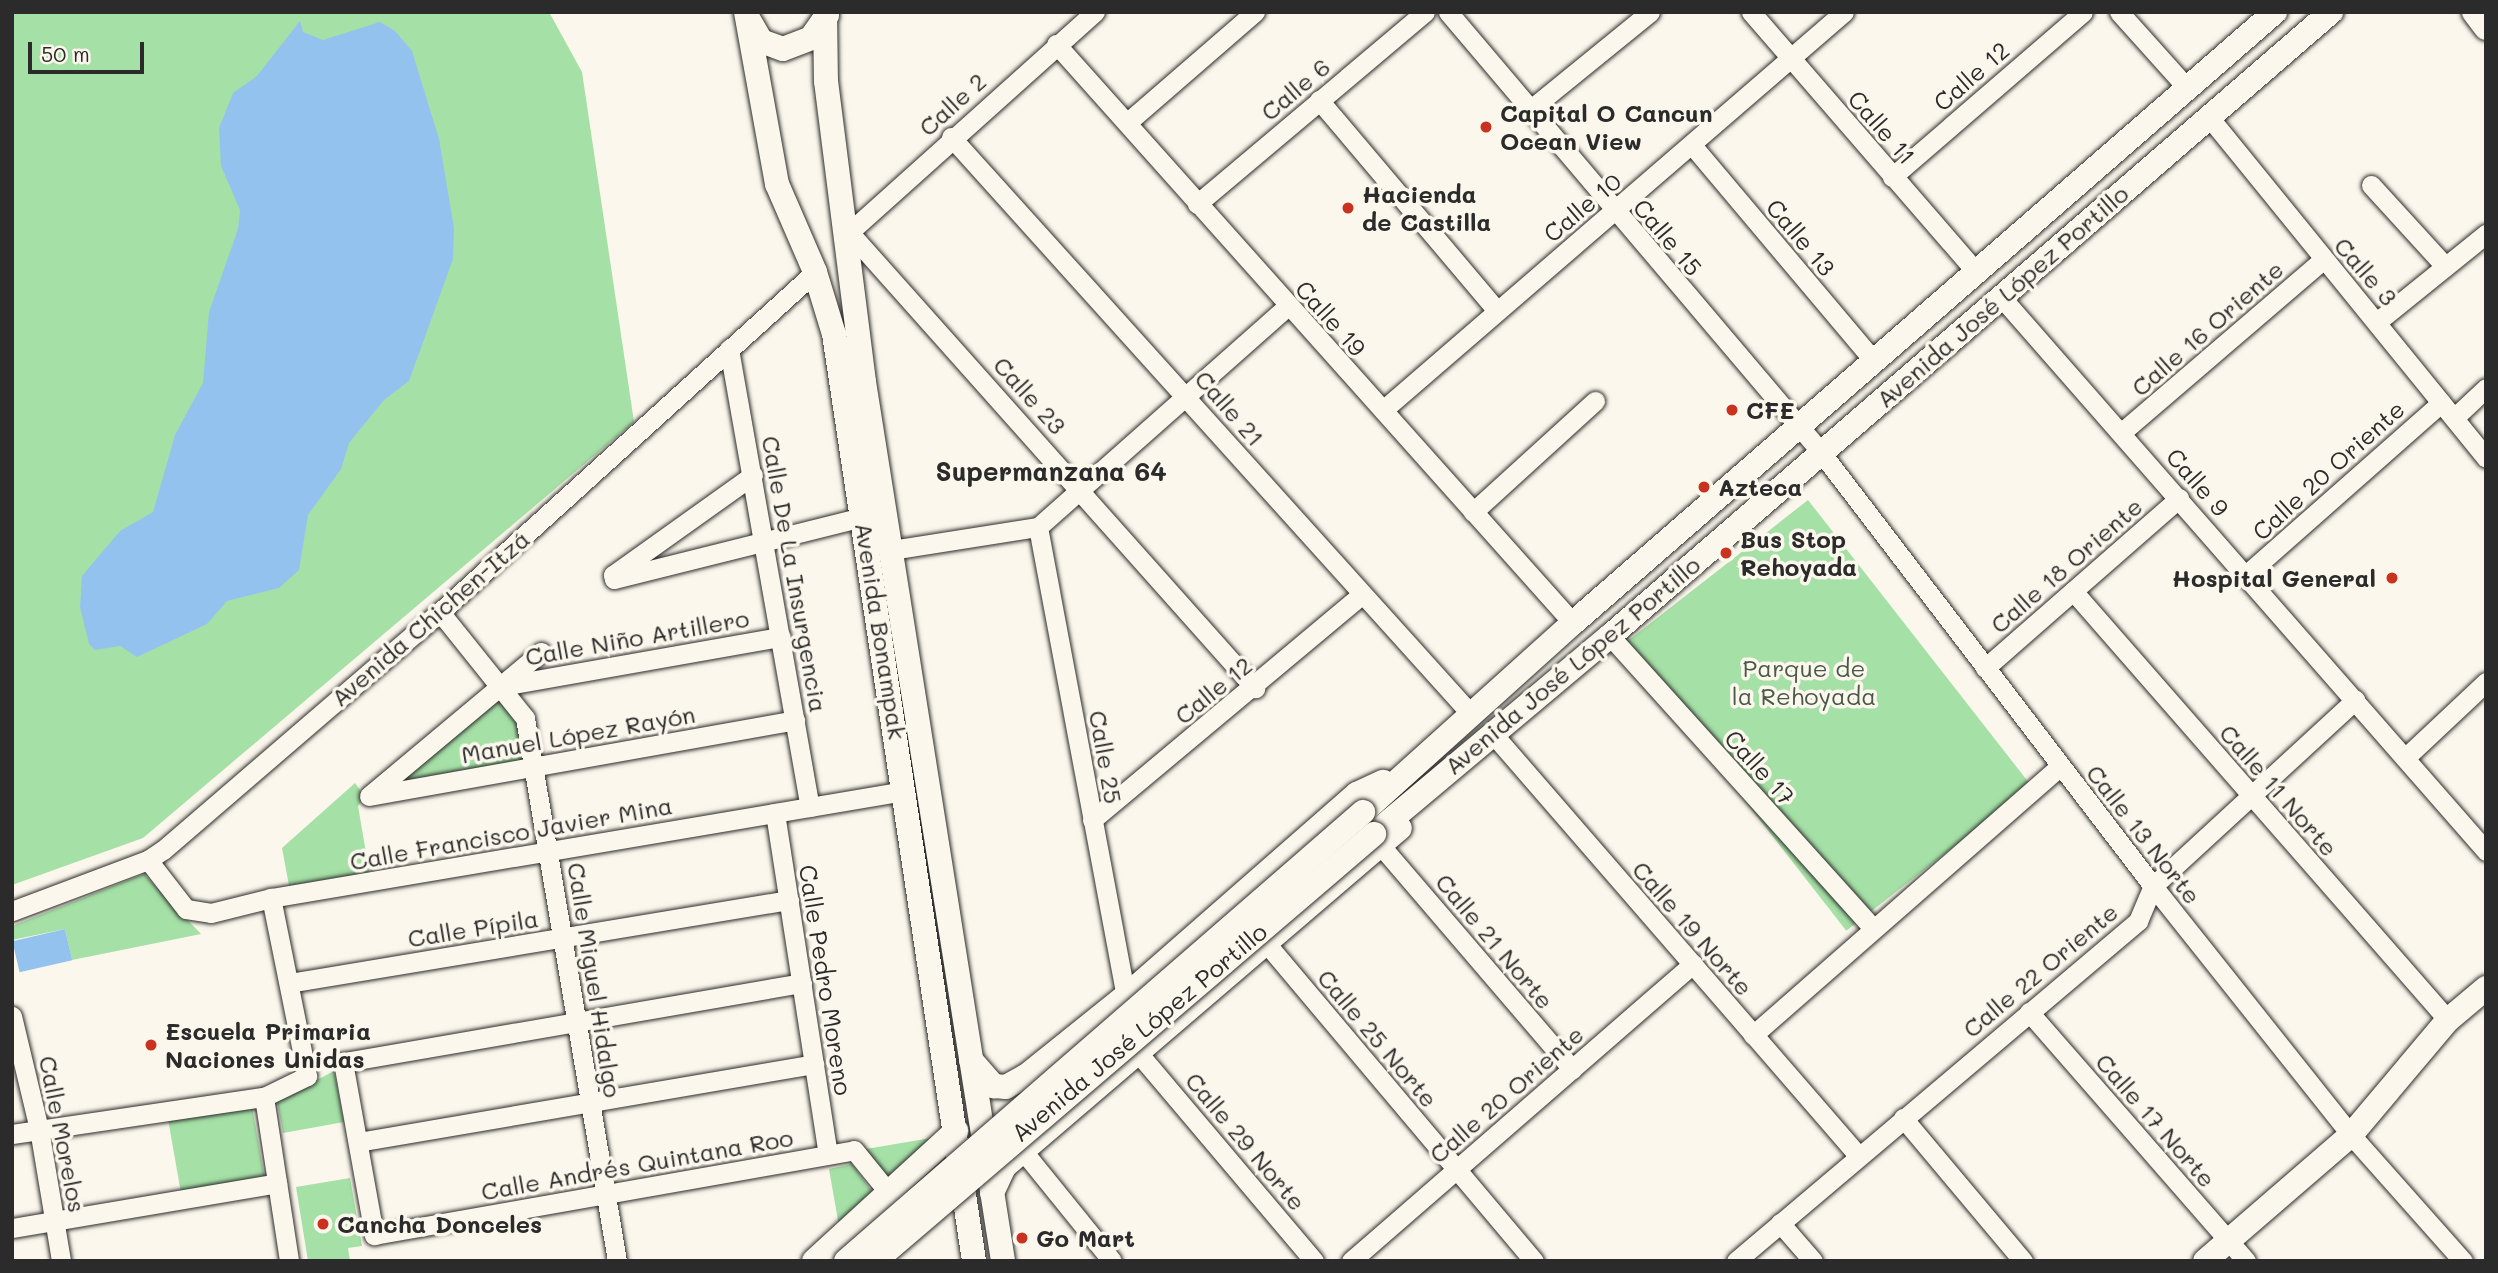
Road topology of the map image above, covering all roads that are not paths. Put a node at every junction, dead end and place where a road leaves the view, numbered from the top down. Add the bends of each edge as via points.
1 (747, 12) edge
2 (1095, 12) edge
3 (1255, 12) edge
4 (1425, 12) edge
5 (1448, 12) edge
6 (1650, 12) edge
7 (1751, 12) edge
8 (1844, 12) edge
9 (2083, 12) edge
10 (2119, 12) edge
11 (2275, 12) edge
12 (2331, 12) edge
13 (2474, 12) edge
14 (826, 15) edge
15 (2486, 28) edge
16 (1056, 44) junction
17 (1790, 59) junction
18 (2188, 89) junction
19 (1319, 100) junction
20 (1532, 108) junction
21 (2208, 117) junction
22 (1129, 121) junction
23 (951, 137) junction
24 (1692, 145) junction
25 (1892, 177) junction
26 (2371, 185) dead end
27 (1197, 204) junction
28 (1614, 211) junction
29 (847, 234) junction
30 (2486, 234) edge
31 (2323, 260) junction
32 (2445, 266) junction
33 (815, 272) junction
34 (1977, 273) junction
35 (2002, 298) junction
36 (1287, 307) junction
37 (1497, 311) junction
38 (2378, 321) junction
39 (729, 349) junction
40 (1873, 360) junction
41 (2486, 388) edge
42 (1185, 394) junction
43 (1595, 401) dead end
44 (1383, 410) junction
45 (2447, 410) junction
46 (1799, 428) junction
47 (2122, 432) junction
48 (1820, 451) junction
49 (2486, 458) edge
50 (753, 475) junction
51 (1081, 488) junction
52 (2179, 498) junction
53 (1473, 512) junction
54 (863, 517) junction
55 (1038, 527) junction
56 (766, 538) junction
57 (892, 550) junction
58 (2247, 574) junction
59 (2073, 591) junction
60 (1362, 595) junction
61 (440, 612) junction
62 (1573, 623) junction
63 (1610, 636) junction
64 (781, 637) junction
65 (541, 652) dead end
66 (1985, 668) junction
67 (2486, 682) edge
68 (502, 686) junction
69 (1255, 688) junction
70 (2355, 700) junction
71 (1471, 713) junction
72 (795, 720) junction
73 (1493, 734) junction
74 (2405, 758) junction
75 (537, 766) junction
76 (2060, 766) junction
77 (1400, 775) junction
78 (905, 791) junction
79 (2251, 796) junction
80 (810, 807) junction
81 (775, 813) junction
82 (1092, 820) junction
83 (1372, 830) junction
84 (2486, 851) edge
85 (551, 852) junction
86 (148, 860) junction
87 (2153, 886) junction
88 (271, 898) junction
89 (789, 900) junction
90 (12, 911) edge
91 (1874, 929) junction
92 (563, 939) junction
93 (1266, 943) junction
94 (1693, 964) junction
95 (289, 983) junction
96 (802, 983) junction
97 (2486, 988) edge
98 (1126, 996) junction
99 (2029, 1012) junction
100 (12, 1017) edge
101 (2448, 1020) junction
102 (576, 1023) junction
103 (1753, 1035) junction
104 (1139, 1054) junction
105 (971, 1060) junction
106 (814, 1064) junction
107 (1572, 1069) junction
108 (1026, 1076) junction
109 (264, 1097) junction
110 (589, 1103) junction
111 (1903, 1118) junction
112 (1062, 1119) junction
113 (39, 1129) junction
114 (956, 1131) junction
115 (12, 1134) edge
116 (2351, 1135) junction
117 (358, 1142) junction
118 (1023, 1152) junction
119 (828, 1154) junction
120 (1857, 1154) junction
121 (1456, 1169) junction
122 (277, 1182) junction
123 (992, 1193) junction
124 (605, 1195) junction
125 (888, 1195) junction
126 (968, 1213) junction
127 (54, 1220) junction
128 (1780, 1223) junction
129 (12, 1228) edge
130 (917, 1239) junction
131 (2228, 1241) junction
132 (61, 1261) edge
133 (289, 1261) edge
134 (617, 1261) edge
135 (814, 1261) edge
136 (846, 1261) edge
137 (875, 1261) edge
138 (893, 1261) edge
139 (974, 1261) edge
140 (1003, 1261) edge
141 (1112, 1261) edge
142 (1314, 1261) edge
143 (1351, 1261) edge
144 (1534, 1261) edge
145 (1736, 1261) edge
146 (1814, 1261) edge
147 (2023, 1261) edge
148 (2205, 1261) edge
149 (2246, 1261) edge
150 (2463, 1261) edge

1 - 14 main road via 756,35 775,48 800,45
1 - 33 main road, Avenida Bonampak via 777,184
2 - 16 street, Calle 2
3 - 22 street
4 - 19 street, Calle 6
5 - 20 street, Calle 15
6 - 20 street
7 - 17 street, Calle 11
8 - 17 street, Calle 10
9 - 25 street, Calle 12
10 - 18 street
11 - 18 main road, Avenida José López Portillo
12 - 21 main road, Avenida José López Portillo
13 - 15 main road
14 - 29 main road, Avenida Bonampak via 826,81
16 - 22 street, Calle 19
16 - 23 street, Calle 2
17 - 24 street, Calle 10
17 - 25 street, Calle 11
18 - 34 main road, Avenida José López Portillo
19 - 27 street, Calle 6
19 - 37 street
20 - 28 street, Calle 15
21 - 31 street, Calle 3
21 - 35 main road, Avenida José López Portillo
22 - 27 street, Calle 19
23 - 29 street, Calle 2
23 - 42 street, Calle 21
24 - 28 street, Calle 10
24 - 40 street, Calle 13
25 - 34 street, Calle 11
26 - 32 street
27 - 36 street, Calle 19
28 - 37 street, Calle 10
28 - 46 street, Calle 15
29 - 51 street, Calle 23
29 - 57 main road, Avenida Bonampak
30 - 32 street
31 - 38 street, Calle 3
31 - 47 street, Calle 16 Oriente
32 - 38 street
33 - 39 street, Avenida Chichen-Itzá
33 - 54 main road, Avenida Bonampak via 834,334
34 - 40 main road, Avenida José López Portillo
35 - 47 street, Calle 9
35 - 48 main road, Avenida José López Portillo
36 - 42 street
36 - 44 street, Calle 19
37 - 44 street, Calle 10
38 - 45 street, Calle 3
39 - 50 street, Calle De La Insurgencia
39 - 61 street, Avenida Chichen-Itzá
40 - 46 main road, Avenida José López Portillo
41 - 45 street, Calle 20 Oriente
42 - 51 street
42 - 60 street, Calle 21
43 - 53 street
44 - 53 street, Calle 19
45 - 49 street, Calle 3
45 - 58 street, Calle 20 Oriente
46 - 48 street, Calle 13 Norte
46 - 62 main road, Avenida José López Portillo
47 - 52 street, Calle 9
48 - 63 main road, Avenida José López Portillo
48 - 66 street, Calle 13 Norte
50 - 56 street, Calle De La Insurgencia
50 - 56 street via 613,575 614,579
51 - 55 street
51 - 69 street, Calle 23
52 - 58 street, Calle 9
52 - 59 street, Calle 18 Oriente
53 - 62 street, Calle 19
54 - 56 street
54 - 78 main road, Avenida Bonampak
55 - 57 street
55 - 82 street, Calle 25
56 - 64 street, Calle De La Insurgencia
57 - 105 main road, Avenida Bonampak
58 - 70 street, Calle 9
59 - 66 street, Calle 18 Oriente
59 - 79 street, Calle 11 Norte
60 - 69 street, Calle 12
60 - 71 street, Calle 21
61 - 68 street, Calle Miguel Hidalgo
61 - 86 street, Avenida Chichen-Itzá
62 - 71 main road, Avenida José López Portillo
63 - 73 main road, Avenida José López Portillo
63 - 91 street, Calle 17
64 - 68 street, Calle Niño Artillero
64 - 72 street, Calle De La Insurgencia
65 - 68 street
66 - 76 street, Calle 13 Norte
67 - 74 street
68 - 75 street, Calle Miguel Hidalgo via 525,718
68 - 75 street, Manuel López Rayón via 369,796
69 - 82 street, Calle 12
70 - 74 street, Calle 9
70 - 79 street, Calle 22 Oriente
71 - 77 main road, Avenida José López Portillo
72 - 75 street, Manuel López Rayón
72 - 80 street, Calle De La Insurgencia
73 - 83 main road, Avenida José López Portillo
73 - 94 street, Calle 19 Norte
74 - 84 street, Calle 9
75 - 85 street, Calle Miguel Hidalgo
76 - 87 street, Calle 13 Norte
76 - 91 street
77 - 83 main road, Avenida José López Portillo
77 - 98 main road via 1357,794
78 - 80 street, Calle Francisco Javier Mina
78 - 114 main road, Avenida Bonampak
79 - 87 street, Calle 22 Oriente
79 - 101 street, Calle 11 Norte
80 - 81 street, Calle Francisco Javier Mina
81 - 85 street, Calle Francisco Javier Mina
81 - 89 street, Calle Pedro Moreno
82 - 98 street, Calle 25
83 - 93 main road
83 - 107 street, Calle 21 Norte
83 - 136 main road, Avenida José López Portillo, bridge
83 - 137 main road, Avenida José López Portillo, bridge
85 - 88 street, Calle Francisco Javier Mina
85 - 92 street, Calle Miguel Hidalgo
86 - 88 street, Calle Francisco Javier Mina via 186,909 211,913
86 - 90 street, Avenida Chichen-Itzá
87 - 99 street, Calle 22 Oriente via 2138,921
87 - 116 street, Calle 13 Norte
88 - 95 street
89 - 92 street, Calle Pípila
89 - 96 street, Calle Pedro Moreno
91 - 103 street
92 - 95 street, Calle Pípila
92 - 102 street, Calle Miguel Hidalgo
93 - 104 main road
93 - 121 street, Calle 25 Norte
94 - 103 street, Calle 19 Norte
94 - 107 street, Calle 20 Oriente
95 - 109 street via 307,1076
96 - 102 street
96 - 106 street, Calle Pedro Moreno
97 - 101 main road
98 - 108 main road
99 - 111 street, Calle 22 Oriente
99 - 131 street, Calle 17 Norte
100 - 113 street, Calle Morelos
101 - 116 main road
102 - 110 street, Calle Miguel Hidalgo
102 - 117 street via 343,1062
103 - 120 street, Calle 19 Norte
104 - 112 main road
104 - 142 street, Calle 29 Norte
105 - 108 main road via 994,1086 1006,1087
105 - 123 main road, Avenida Bonampak
106 - 110 street
106 - 119 street, Calle Pedro Moreno
107 - 121 street, Calle 20 Oriente
108 - 112 main road via 1017,1099 1024,1114 1040,1122
109 - 113 street
109 - 122 street
110 - 117 street
110 - 124 street, Calle Miguel Hidalgo
111 - 120 street, Calle 22 Oriente
111 - 147 street
112 - 118 main road
113 - 115 street
113 - 127 street, Calle Morelos
114 - 125 main road
114 - 126 main road, Avenida Bonampak
116 - 131 main road
116 - 150 street, Calle 13 Norte
117 - 124 street, Calle Andrés Quintana Roo via 374,1235
118 - 123 main road via 1004,1167
118 - 141 street
119 - 124 street, Calle Andrés Quintana Roo
119 - 125 street, Calle Andrés Quintana Roo via 854,1150
120 - 128 street, Calle 22 Oriente
121 - 143 street, Calle 20 Oriente
121 - 144 street, Calle 25 Norte
122 - 127 street
122 - 133 street
123 - 140 main road, Avenida Bonampak
124 - 134 street, Calle Miguel Hidalgo
125 - 130 main road via 917,1207 921,1229
125 - 135 main road
126 - 130 main road via 946,1218
126 - 139 main road, Avenida Bonampak
127 - 129 street
127 - 132 street, Calle Morelos
128 - 145 street, Calle 22 Oriente
128 - 146 street
130 - 138 main road
131 - 148 main road
131 - 149 street, Calle 17 Norte

